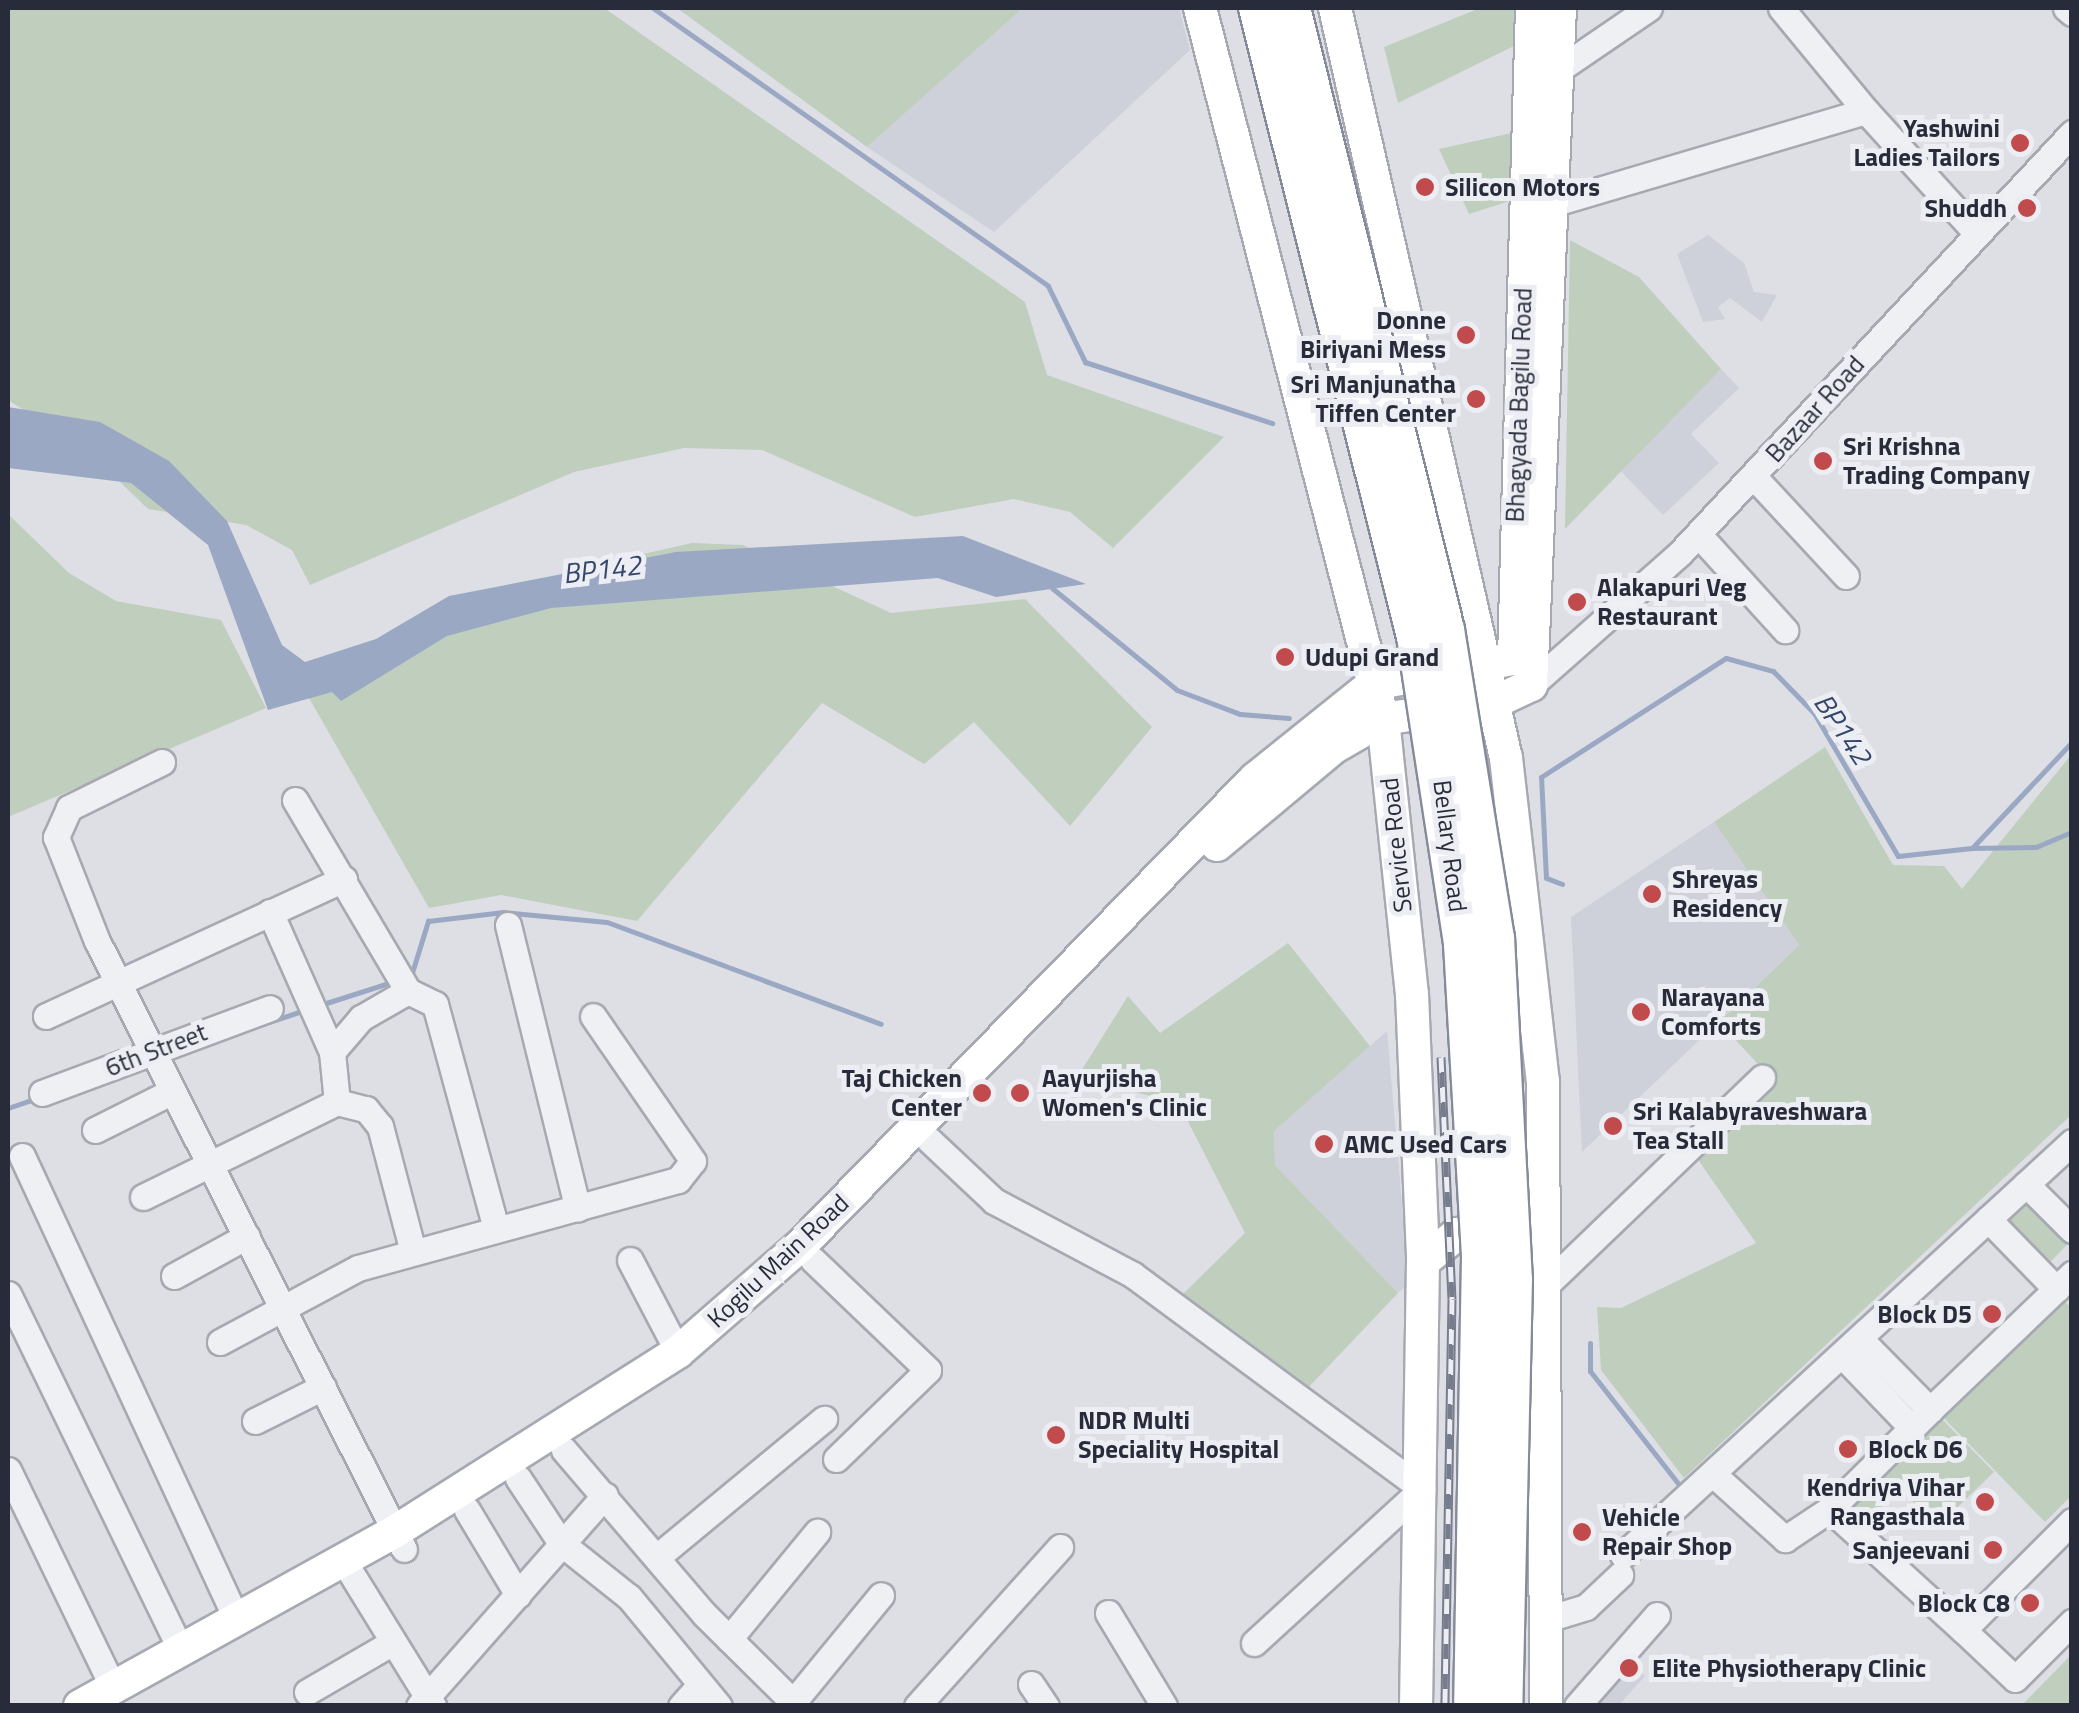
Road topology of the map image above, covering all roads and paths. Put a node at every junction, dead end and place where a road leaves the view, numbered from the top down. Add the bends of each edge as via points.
1 (1200, 8) edge
2 (1258, 8) edge
3 (1290, 8) edge
4 (1335, 8) edge
5 (1532, 8) edge
6 (1560, 8) edge
7 (1648, 8) edge
8 (1781, 8) edge
9 (2066, 8) edge
10 (2072, 13) edge
11 (1558, 70) junction
12 (1866, 111) junction
13 (2072, 133) edge
14 (1554, 203) junction
15 (1974, 230) junction
16 (1754, 477) junction
17 (1698, 534) junction
18 (1846, 576) dead end
19 (1785, 630) dead end
20 (1516, 677) junction
21 (1373, 684) junction
22 (1383, 719) junction
23 (162, 762) dead end
24 (1264, 786) junction
25 (295, 800) dead end
26 (344, 879) junction
27 (270, 912) junction
28 (508, 925) dead end
29 (116, 978) junction
30 (408, 992) junction
31 (270, 1008) dead end
32 (46, 1016) dead end
33 (593, 1016) dead end
34 (153, 1051) junction
35 (332, 1052) junction
36 (1762, 1078) dead end
37 (173, 1092) junction
38 (42, 1094) dead end
39 (337, 1102) junction
40 (95, 1130) dead end
41 (2072, 1142) edge
42 (911, 1150) junction
43 (22, 1156) dead end
44 (210, 1163) junction
45 (2026, 1184) junction
46 (143, 1197) dead end
47 (578, 1209) junction
48 (1988, 1219) junction
49 (496, 1228) junction
50 (2072, 1230) edge
51 (246, 1236) junction
52 (413, 1252) junction
53 (630, 1260) dead end
54 (813, 1260) junction
55 (1423, 1262) junction
56 (1550, 1274) junction
57 (174, 1276) dead end
58 (2067, 1280) edge
59 (8, 1294) edge
60 (282, 1307) junction
61 (220, 1342) dead end
62 (1852, 1348) junction
63 (678, 1352) junction
64 (323, 1388) junction
65 (1921, 1419) junction
66 (824, 1420) dead end
67 (255, 1421) dead end
68 (564, 1450) junction
69 (836, 1459) dead end
70 (8, 1470) edge
71 (518, 1478) junction
72 (1716, 1478) junction
73 (1422, 1488) junction
74 (605, 1495) junction
75 (1830, 1509) junction
76 (467, 1510) junction
77 (2072, 1521) edge
78 (817, 1532) dead end
79 (400, 1540) junction
80 (561, 1543) junction
81 (1060, 1547) dead end
82 (657, 1558) junction
83 (1621, 1565) junction
84 (348, 1568) junction
85 (882, 1594) dead end
86 (518, 1595) junction
87 (1547, 1611) junction
88 (1108, 1613) dead end
89 (1657, 1615) dead end
90 (236, 1618) junction
91 (2072, 1622) edge
92 (1963, 1630) junction
93 (729, 1638) junction
94 (393, 1642) junction
95 (1254, 1643) dead end
96 (180, 1650) junction
97 (700, 1686) junction
98 (307, 1692) dead end
99 (116, 1696) edge
100 (787, 1701) edge
101 (426, 1703) edge
102 (80, 1706) edge
103 (681, 1706) edge
104 (719, 1706) edge
105 (916, 1706) edge
106 (1164, 1706) edge
107 (1416, 1706) edge
108 (1473, 1706) edge
109 (1504, 1706) edge
110 (1546, 1706) edge
111 (1576, 1706) edge

1 - 21 main road, Service Road
2 - 108 highway, Bellary Road, bridge via 1416,636 1463,944 1480,1256
3 - 109 highway, Bellary Road, bridge via 1445,630 1496,938 1513,1279
4 - 20 main road
5 - 20 main road, Bhagyada Bagilu Road
6 - 11 main road, Bhagyada Bagilu Road
7 - 11 street
8 - 12 street
9 - 10 street
11 - 14 main road, Bhagyada Bagilu Road
12 - 14 street
12 - 15 street
13 - 15 street, Bazaar Road
14 - 20 main road, Bhagyada Bagilu Road
15 - 16 street, Bazaar Road
16 - 17 street, Bazaar Road
16 - 18 street
17 - 19 street
17 - 20 street, Bazaar Road
20 - 21 main road
20 - 22 main road
20 - 56 main road via 1508,781 1543,1081
21 - 22 main road, Service Road
21 - 24 main road, Kogilu Main Road
22 - 24 main road, Kogilu Main Road
22 - 55 main road, Service Road via 1412,994
23 - 29 street via 83,798 56,822
24 - 42 main road, Kogilu Main Road
25 - 26 street
26 - 27 street
26 - 30 street
27 - 29 street
27 - 35 street
28 - 47 street
29 - 32 street
29 - 34 street
30 - 35 street via 361,1018
30 - 49 street via 436,1004
31 - 34 street, 6th Street
33 - 47 street via 693,1161 678,1180
34 - 37 street
34 - 38 street, 6th Street
35 - 39 street
36 - 56 street
37 - 40 street
37 - 44 street
39 - 44 street
39 - 52 street via 366,1109 380,1126
41 - 45 street
42 - 54 main road, Kogilu Main Road
42 - 63 main road, Kogilu Main Road
42 - 73 street via 1134,1274
43 - 90 street
44 - 46 street
44 - 51 street
45 - 48 street
45 - 50 street
47 - 49 street
48 - 58 street
48 - 62 street
49 - 52 street
51 - 57 street
51 - 60 street
52 - 60 street
53 - 63 street
54 - 68 main road, Kogilu Main Road via 696,1364
54 - 69 street via 928,1370
55 - 56 main road via 1457,1234 1487,1228 1521,1235
55 - 73 main road, Service Road
56 - 87 main road
58 - 65 street
59 - 96 street
60 - 61 street
60 - 64 street
62 - 65 street
62 - 72 street
63 - 79 main road, Kogilu Main Road
64 - 67 street
64 - 79 street
65 - 75 street
66 - 82 street
68 - 71 main road, Kogilu Main Road
68 - 74 street
70 - 99 street
71 - 76 main road, Kogilu Main Road
71 - 80 street
72 - 75 street via 1785,1539
72 - 83 street
73 - 95 street
73 - 107 main road, Service Road
74 - 80 street
74 - 82 street
75 - 92 street
76 - 79 main road, Kogilu Main Road
76 - 86 street
77 - 92 street
78 - 93 street
79 - 84 main road, Kogilu Main Road
80 - 86 street
80 - 97 street via 629,1597
81 - 105 street
82 - 93 street
83 - 87 street
83 - 87 street via 1586,1607
84 - 90 main road, Kogilu Main Road
84 - 94 street
84 - 99 main road, Kogilu Main Road
85 - 100 street
86 - 101 street
87 - 110 main road
88 - 106 street
89 - 111 street
90 - 96 main road, Kogilu Main Road
91 - 92 street via 2012,1679
93 - 100 street
94 - 98 street
94 - 101 street
96 - 99 main road, Kogilu Main Road
97 - 103 street
97 - 104 street
99 - 102 main road, Kogilu Main Road

